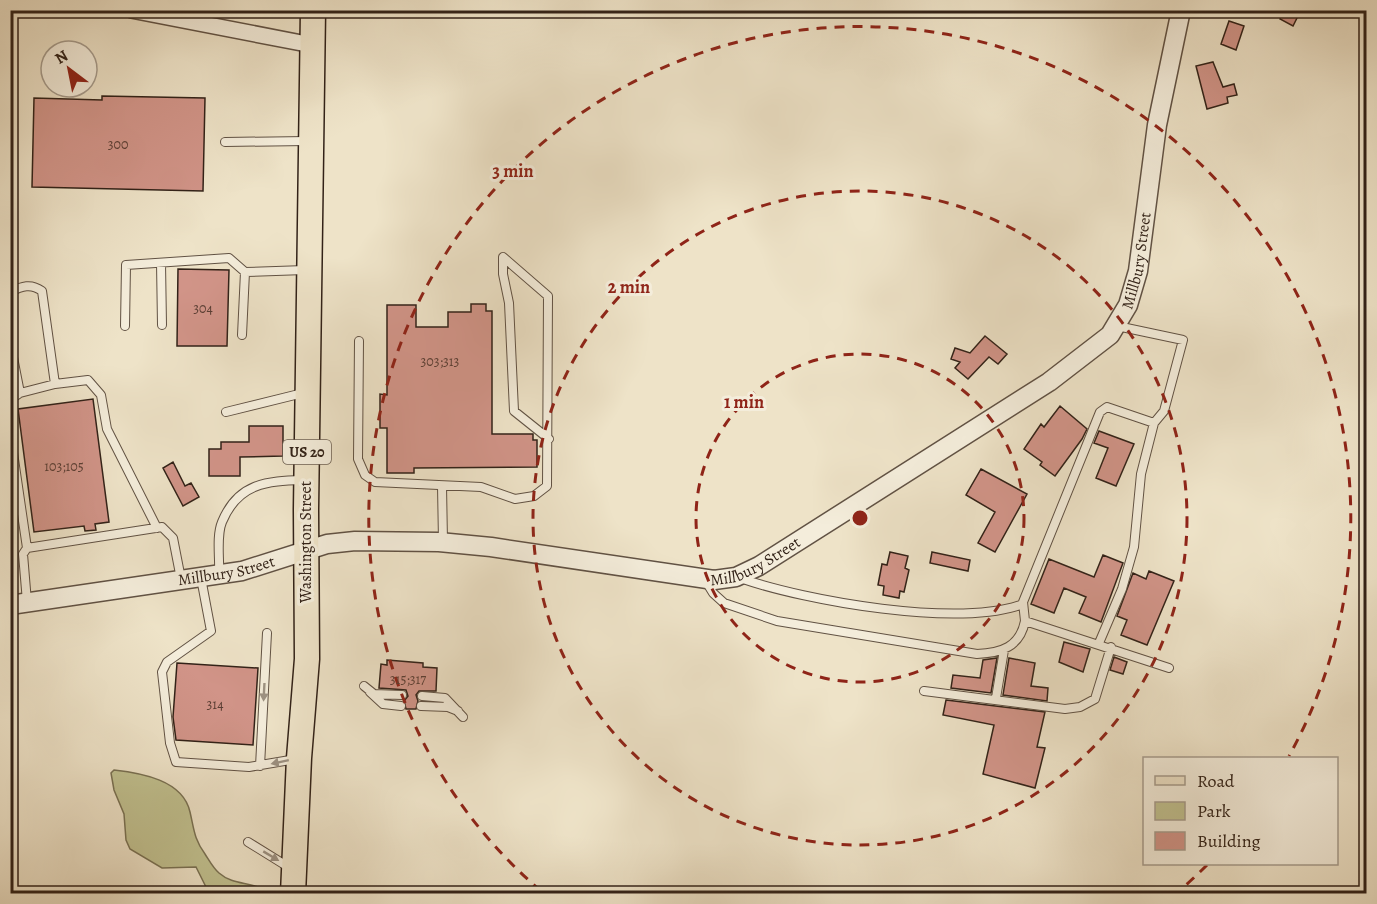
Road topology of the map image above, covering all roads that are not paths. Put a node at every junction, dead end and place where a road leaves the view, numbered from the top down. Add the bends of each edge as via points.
1 (131, 10) edge
2 (313, 10) edge
3 (1181, 10) edge
4 (312, 45) junction
5 (225, 141) dead end
6 (311, 141) junction
7 (161, 263) junction
8 (310, 270) junction
9 (245, 272) junction
10 (10, 292) edge
11 (162, 325) dead end
12 (125, 326) dead end
13 (1118, 326) junction
14 (242, 335) dead end
15 (359, 341) dead end
16 (10, 342) edge
17 (56, 384) junction
18 (308, 392) junction
19 (21, 393) junction
20 (10, 400) edge
21 (226, 412) dead end
22 (1154, 423) junction
23 (10, 432) edge
24 (549, 439) junction
25 (306, 480) junction
26 (442, 486) junction
27 (157, 528) junction
28 (443, 542) junction
29 (27, 548) junction
30 (306, 550) junction
31 (219, 574) junction
32 (201, 577) junction
33 (736, 577) junction
34 (705, 579) junction
35 (181, 580) junction
36 (1023, 603) junction
37 (19, 604) edge
38 (1025, 621) junction
39 (267, 633) dead end
40 (1099, 643) junction
41 (1111, 647) junction
42 (1004, 650) junction
43 (1169, 668) dead end
44 (924, 691) dead end
45 (996, 698) junction
46 (401, 700) joint
47 (421, 701) dead end
48 (459, 711) dead end
49 (299, 758) junction
50 (261, 766) junction
51 (248, 842) dead end
52 (294, 882) edge

1 - 4 street
2 - 4 main road, Washington Street / US 20
3 - 13 street, Millbury Street via 1157,125 1138,271
4 - 6 main road, Washington Street / US 20
5 - 6 lane
6 - 8 main road, Washington Street / US 20
7 - 9 lane via 229,258
7 - 11 lane
7 - 12 lane via 126,265
8 - 9 lane
8 - 18 main road, Washington Street / US 20
9 - 14 lane
10 - 17 lane via 24,286 42,291
13 - 22 lane via 1183,340 1164,411
13 - 33 street, Millbury Street via 1093,351 1048,382
15 - 26 lane via 358,459 365,475 375,482
16 - 19 lane
17 - 19 lane
17 - 27 lane via 88,380 101,395 107,429
18 - 21 lane
18 - 25 main road, Washington Street / US 20
19 - 20 lane
22 - 36 lane via 1118,409 1107,407 1100,412
22 - 40 lane via 1141,474 1134,548
23 - 29 lane
24 - 24 lane via 548,296 503,257 514,411
24 - 26 lane via 547,486 534,496 515,499 481,488
25 - 30 main road, Washington Street / US 20
25 - 31 lane via 263,482 239,496 221,523
26 - 28 lane
27 - 29 lane
27 - 35 lane via 162,527 173,538
28 - 30 street, Millbury Street via 340,542
28 - 34 street, Millbury Street
29 - 37 lane via 23,554
30 - 31 street, Millbury Street via 242,571
30 - 49 main road, Washington Street / US 20 via 307,659
31 - 32 street, Millbury Street
32 - 35 street, Millbury Street
32 - 50 lane via 211,631 167,662 162,672 170,743 176,762
33 - 34 street, Millbury Street
33 - 36 lane via 775,590 892,609 974,614 1003,611
34 - 42 lane via 724,603 788,624 977,654
35 - 37 street, Millbury Street
36 - 38 lane
38 - 40 lane
38 - 42 lane via 1019,638
39 -> 50 lane
40 - 41 lane
41 - 43 lane
41 - 45 lane via 1095,699 1088,705 1065,709
42 - 45 lane
44 - 45 lane
46 - 46 lane via 367,689 383,704
47 - 48 lane via 445,698
49 -> 50 lane
49 - 52 main road, Washington Street / US 20
51 -> 52 lane

